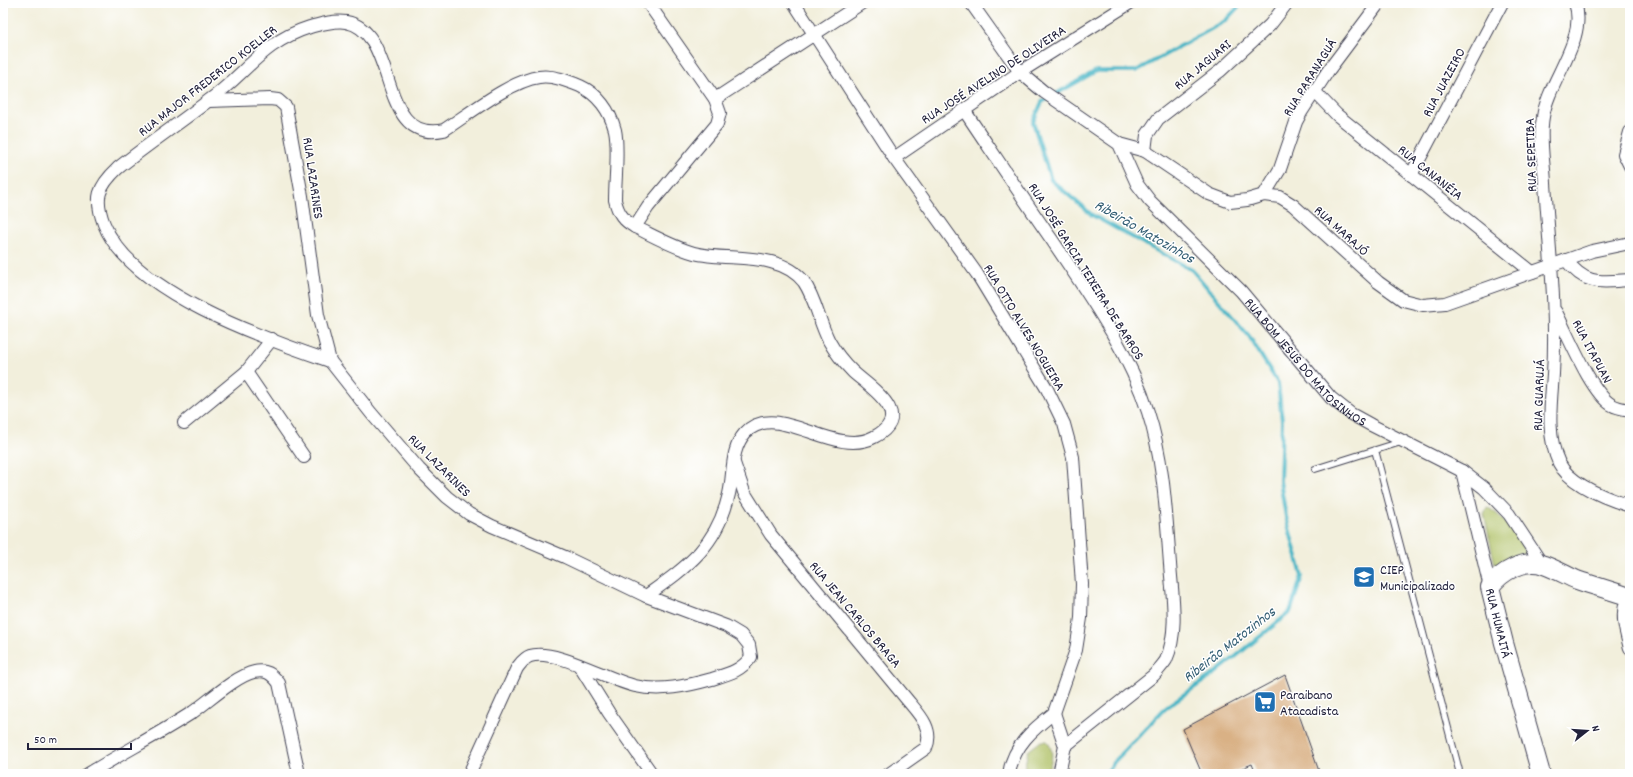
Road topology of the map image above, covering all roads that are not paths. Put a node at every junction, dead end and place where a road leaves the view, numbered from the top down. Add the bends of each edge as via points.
1 (648, 3) edge
2 (794, 3) edge
3 (862, 3) edge
4 (971, 3) edge
5 (1130, 3) edge
6 (1287, 3) edge
7 (1379, 3) edge
8 (1502, 3) edge
9 (1575, 3) edge
10 (814, 34) junction
11 (1020, 72) junction
12 (1315, 92) junction
13 (715, 99) junction
14 (209, 101) junction
15 (964, 110) junction
16 (1630, 132) edge
17 (1119, 144) junction
18 (1144, 151) junction
19 (894, 158) junction
20 (1630, 166) edge
21 (1411, 175) junction
22 (1264, 195) junction
23 (635, 227) junction
24 (1630, 243) edge
25 (1566, 260) junction
26 (1550, 266) junction
27 (1532, 272) junction
28 (1630, 280) edge
29 (1555, 310) junction
30 (272, 339) junction
31 (330, 360) junction
32 (246, 372) junction
33 (1630, 410) edge
34 (184, 423) dead end
35 (1405, 440) junction
36 (1375, 450) junction
37 (304, 457) dead end
38 (733, 460) junction
39 (1315, 469) dead end
40 (1462, 471) junction
41 (1630, 506) edge
42 (1542, 564) junction
43 (1490, 587) junction
44 (646, 596) junction
45 (1629, 597) edge
46 (1630, 648) edge
47 (579, 664) junction
48 (1054, 713) junction
49 (1065, 746) junction
50 (88, 774) edge
51 (299, 774) edge
52 (469, 774) edge
53 (652, 774) edge
54 (889, 774) edge
55 (1009, 774) edge
56 (1059, 774) edge
57 (1460, 774) edge
58 (1541, 774) edge

1 - 13 street
2 - 10 street, RUA OTTO ALVES NOGUEIRA
3 - 10 street
4 - 11 street
5 - 11 street, RUA JOSÉ AVELINO DE OLIVEIRA
6 - 18 street, RUA JAGUARI via 1270,25 1220,71 1158,119 1147,135
7 - 12 street, RUA PARANAGUÁ
8 - 21 street, RUA JUAZEIRO
9 - 26 street, RUA SEPETIBA via 1578,18 1575,37 1542,118
10 - 13 street
10 - 19 street, RUA OTTO ALVES NOGUEIRA
11 - 15 street, RUA JOSÉ AVELINO DE OLIVEIRA
11 - 17 street via 1044,92
12 - 21 street, RUA CANANÉIA via 1336,114
12 - 22 street, RUA PARANAGUÁ via 1296,122 1280,168
13 - 23 street via 720,113 717,124 648,206
14 - 23 street, RUA MAJOR FREDERICO KOELLER via 272,44 297,31 336,22 356,26 371,40 403,115 422,131 444,130 504,91 523,82 540,77 568,81 585,88 597,97 609,113 615,131 615,200 624,220
14 - 30 street, RUA MAJOR FREDERICO KOELLER via 154,140 107,178 98,200 100,214 113,242 126,259 142,271 200,310
14 - 31 street, RUA LAZARINES via 270,99 278,100 286,107 302,196 318,315
15 - 19 street, RUA JOSÉ AVELINO DE OLIVEIRA
15 - 49 street, RUA JOSÉ GARCIA TEIXEIRA DE BARROS via 1076,276 1117,342 1135,376 1158,452 1167,527 1173,614 1172,642 1165,661 1154,675
16 - 20 street via 1624,154
17 - 18 street, RUA MARAJÓ
17 - 35 street, RUA BOM JESUS DO MATOSINHOS via 1137,184 1150,201 1241,291 1331,398 1351,414
18 - 22 street, RUA MARAJÓ via 1210,194 1230,202
19 - 48 street, RUA OTTO ALVES NOGUEIRA via 977,274 1047,388 1064,424 1073,457 1082,618 1076,650
21 - 27 street, RUA CANANÉIA
22 - 27 street, RUA MARAJÓ via 1280,197 1293,205 1378,282 1403,300 1423,305 1444,303
23 - 38 street, RUA MAJOR FREDERICO KOELLER via 694,252 722,258 761,260 779,264 793,271 813,299 832,347 852,371 880,395 890,409 889,425 871,439 858,442 841,442 786,423 757,426 746,433 738,444
24 - 25 street, RUA MARAJÓ via 1592,251
25 - 26 street, RUA MARAJÓ
25 - 28 street via 1585,278
26 - 27 street, RUA MARAJÓ
26 - 29 street, RUA GUARUJÁ
29 - 33 street, RUA ITAPUAN via 1599,395 1612,406
29 - 41 street, RUA GUARUJÁ via 1550,423 1555,452 1560,465 1572,479 1594,492
30 - 31 street, RUA MAJOR FREDERICO KOELLER
30 - 32 street
31 - 44 street, RUA LAZARINES via 419,469 470,514
32 - 34 street
32 - 37 street
35 - 36 lane
35 - 40 street, RUA BOM JESUS DO MATOSINHOS
36 - 39 lane
36 - 57 lane
38 - 44 street, RUA MAJOR FREDERICO KOELLER via 730,493 710,542 678,573
38 - 54 street, RUA JEAN CARLOS BRAGA via 744,492 771,535 910,702 926,726 929,734 926,748
40 - 42 street, RUA BOM JESUS DO MATOSINHOS via 1484,488 1509,514
40 - 43 street, RUA HUMAITÁ
42 - 43 main road via 1529,564 1504,572
42 - 45 main road
43 - 58 main road, RUA HUMAITÁ
44 - 47 street, RUA LAZARINES via 726,626 741,635 748,645 750,657 746,664 736,671 679,687 657,689 635,686 610,678
45 - 46 street via 1624,605 1623,616
47 - 52 street, RUA LAZARINES via 542,655 524,660 517,668
47 - 53 street via 609,713
48 - 49 street
48 - 55 street via 1036,726 1023,740 1011,761
49 - 56 street
50 - 51 street via 194,711 240,678 253,672 265,671 273,675 279,683

